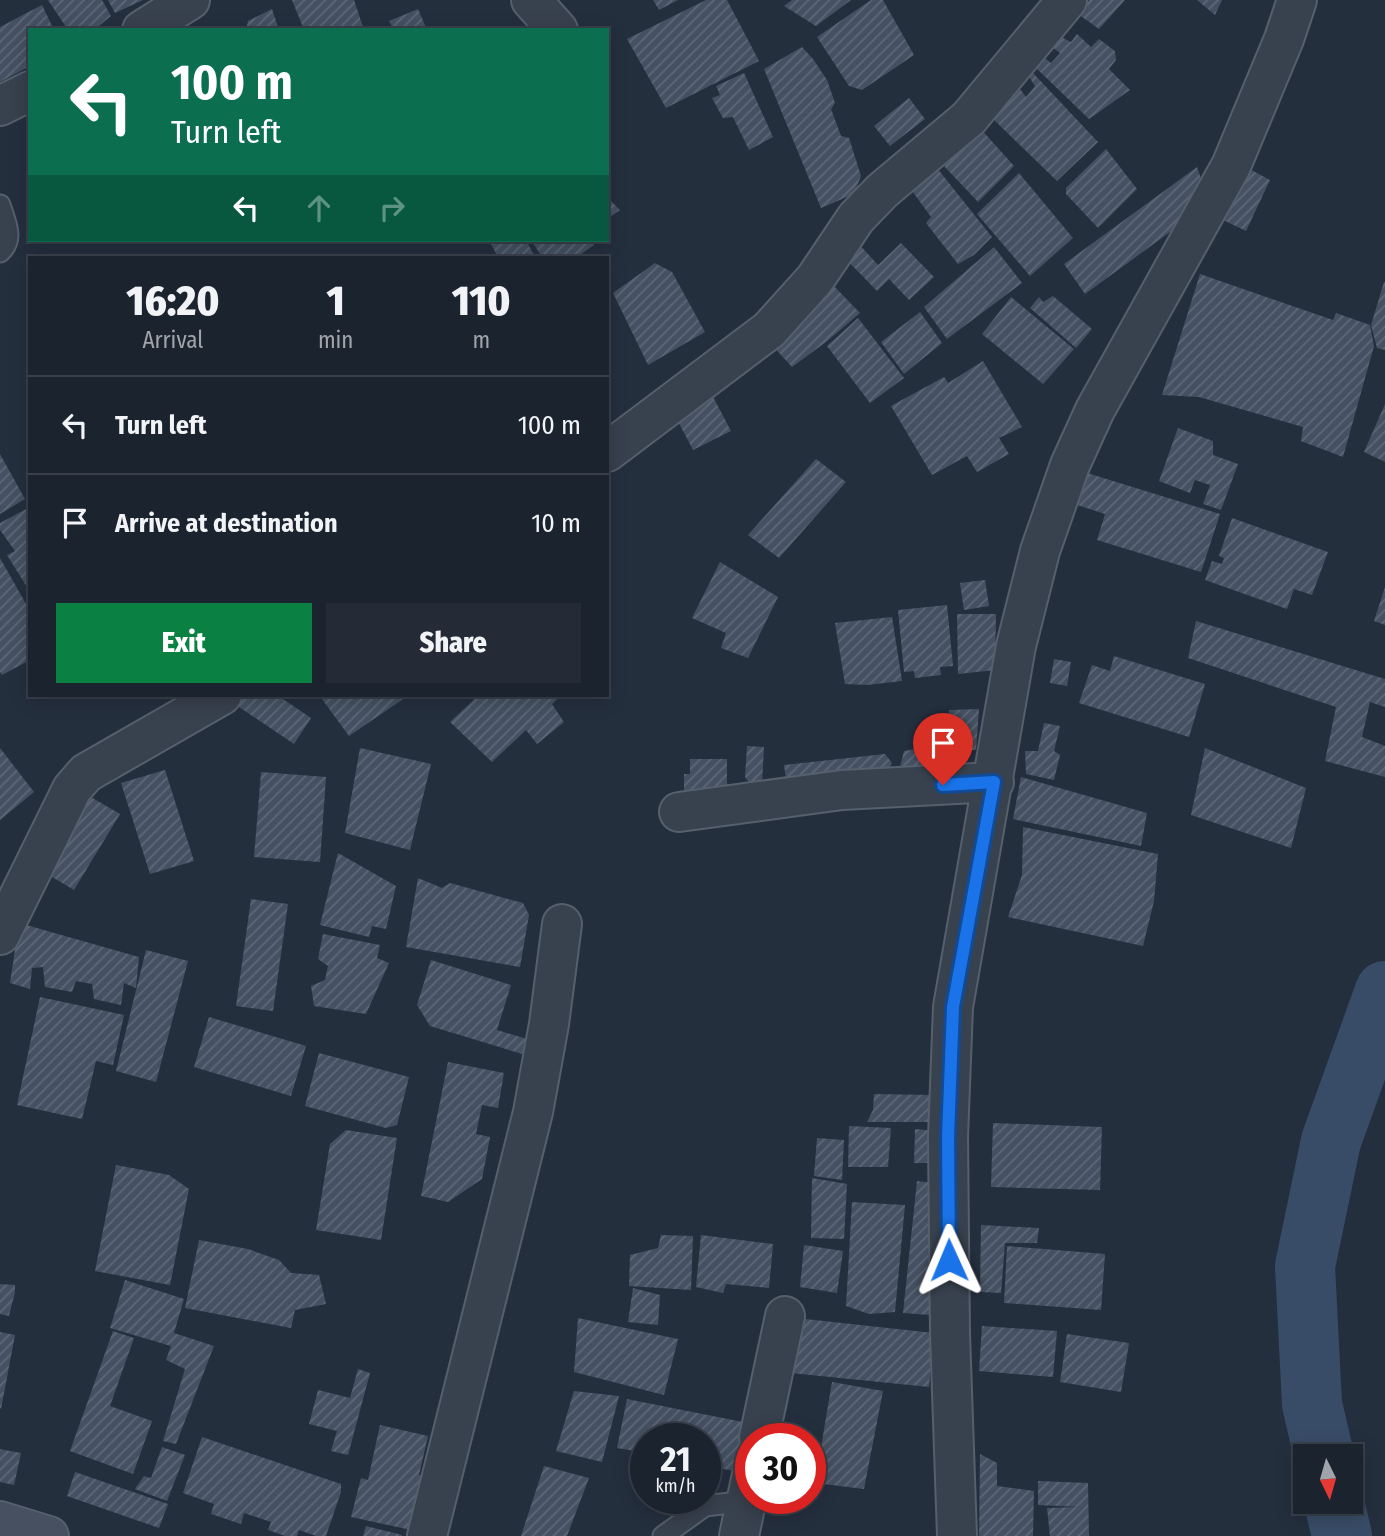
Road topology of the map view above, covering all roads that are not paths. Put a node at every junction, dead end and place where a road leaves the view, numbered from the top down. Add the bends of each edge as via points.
1 (190, 0) edge
2 (531, 0) edge
3 (1067, 0) edge
4 (1297, 0) edge
5 (145, 28) edge
6 (556, 28) edge
7 (28, 93) edge
8 (0, 106) edge
9 (0, 205) edge
10 (0, 252) edge
11 (609, 450) edge
12 (219, 697) edge
13 (994, 782) junction
14 (679, 812) dead end
15 (562, 924) dead end
16 (0, 935) edge
17 (785, 1316) dead end
18 (762, 1423) edge
19 (735, 1505) edge
20 (0, 1521) edge
21 (49, 1536) edge
22 (427, 1536) edge
23 (663, 1536) edge
24 (957, 1536) edge

1 - 5 street
2 - 6 street
3 - 11 street via 969,118 856,218 815,279 769,330
4 - 13 street via 1231,166 1095,410 1070,465 1023,615
7 - 8 street
9 - 10 lane via 9,234 7,246
12 - 16 street via 86,773 72,789
13 - 14 street via 842,790
13 - 24 street via 953,1007 948,1163
15 - 22 street via 533,1112
17 - 18 street
19 - 23 lane via 705,1506
20 - 21 street

